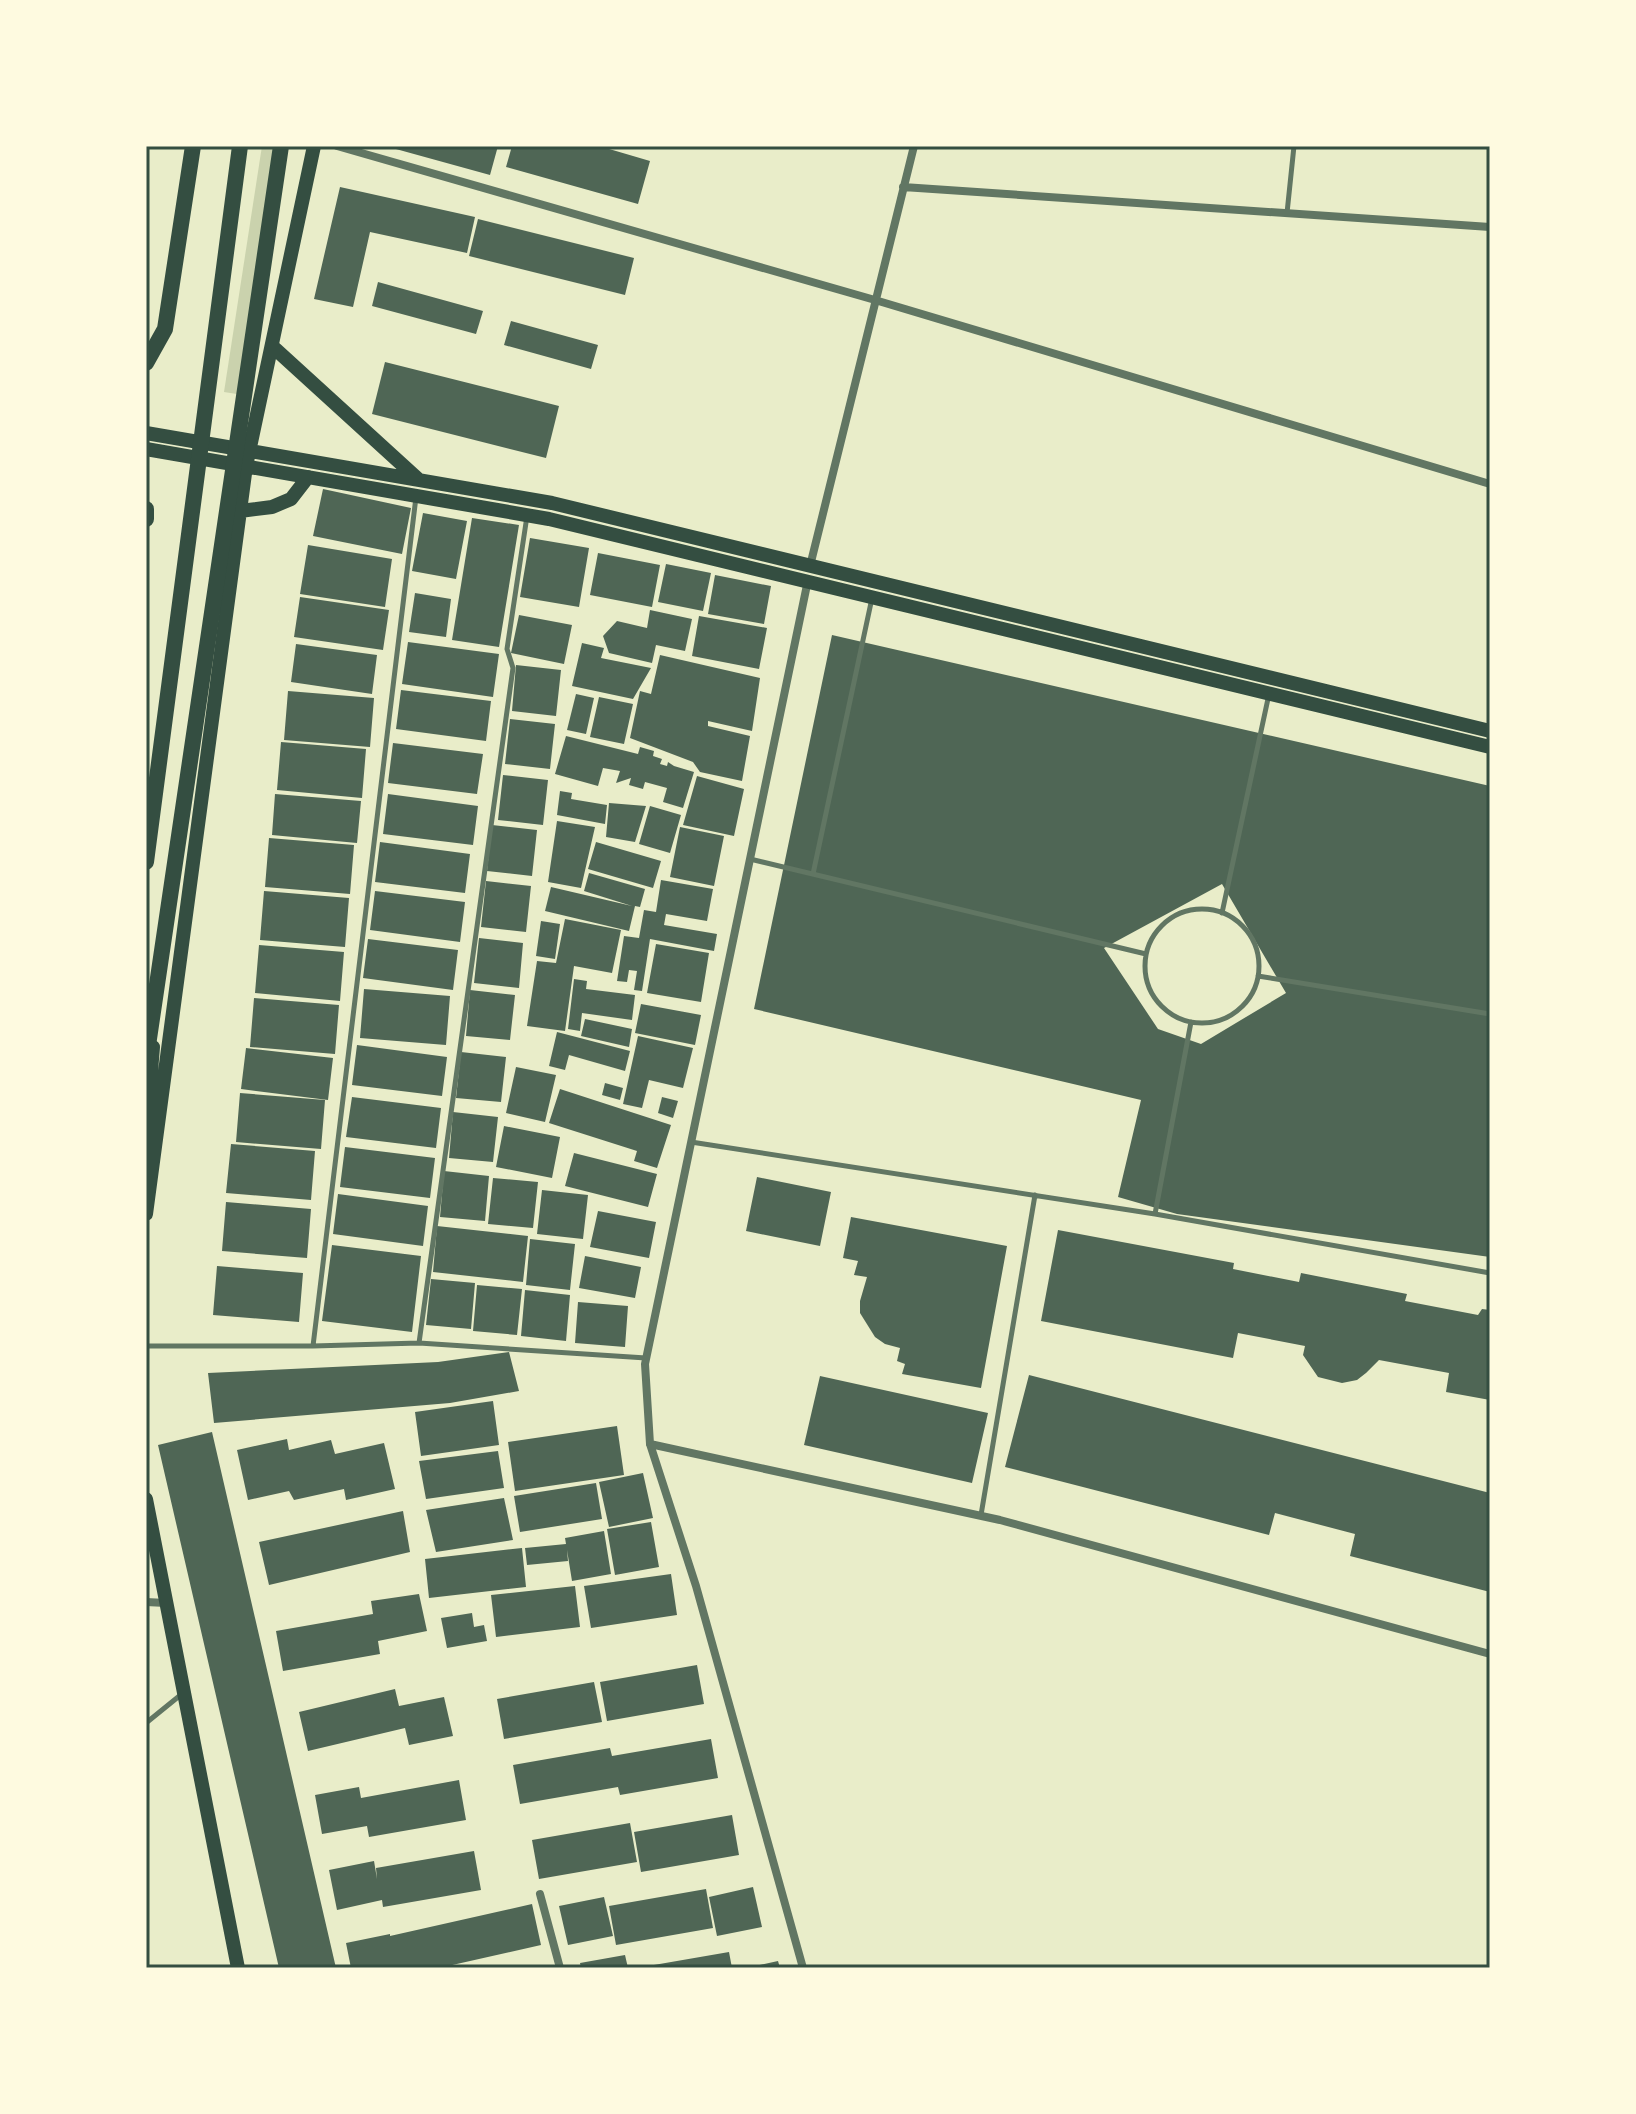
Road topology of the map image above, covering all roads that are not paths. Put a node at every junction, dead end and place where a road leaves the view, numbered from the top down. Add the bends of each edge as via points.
1 (193, 146) edge
2 (240, 146) edge
3 (281, 146) edge
4 (314, 146) edge
5 (337, 146) edge
6 (914, 146) edge
7 (1294, 146) edge
8 (903, 187) junction
9 (1287, 214) junction
10 (1490, 227) edge
11 (875, 300) junction
12 (272, 346) junction
13 (146, 363) edge
14 (146, 433) edge
15 (146, 449) edge
16 (199, 450) junction
17 (241, 458) junction
18 (308, 477) junction
19 (420, 480) junction
20 (1490, 484) edge
21 (416, 496) junction
22 (146, 509) edge
23 (240, 511) junction
24 (527, 515) junction
25 (146, 519) edge
26 (809, 573) junction
27 (872, 596) junction
28 (1269, 693) junction
29 (1490, 731) edge
30 (1490, 747) edge
31 (750, 859) junction
32 (146, 862) edge
33 (813, 874) junction
34 (1222, 913) junction
35 (1146, 954) junction
36 (159, 963) junction
37 (1258, 976) junction
38 (1490, 1014) edge
39 (1191, 1022) junction
40 (146, 1059) edge
41 (146, 1134) edge
42 (691, 1142) junction
43 (1035, 1195) junction
44 (146, 1214) edge
45 (1155, 1214) junction
46 (1490, 1273) edge
47 (419, 1343) junction
48 (146, 1346) edge
49 (313, 1346) junction
50 (647, 1358) junction
51 (650, 1444) junction
52 (146, 1499) edge
53 (981, 1515) junction
54 (146, 1602) edge
55 (166, 1603) junction
56 (1490, 1654) edge
57 (184, 1692) junction
58 (146, 1723) edge
59 (540, 1894) dead end
60 (238, 1968) edge
61 (560, 1968) edge
62 (803, 1968) edge

1 - 13 main road via 165,329
2 - 16 main road
3 - 17 main road
4 - 12 main road
5 - 11 street
6 - 8 street
7 - 9 lane
8 - 9 street
8 - 11 street
9 - 10 street
11 - 20 street
11 - 26 street
12 - 17 main road
12 - 19 main road
14 - 16 main road
15 - 16 main road
16 - 17 main road
16 - 32 main road
17 - 18 main road
17 - 19 main road
17 - 23 main road
17 - 36 main road
18 - 21 main road
18 - 23 main road via 291,499
19 - 26 main road via 552,503
21 - 24 main road
21 - 49 lane
22 - 25 main road
23 - 44 main road
24 - 26 main road
24 - 47 lane via 507,649 513,668
26 - 27 main road
26 - 29 main road
26 - 31 street
27 - 28 main road
27 - 33 lane
28 - 30 main road
28 - 34 lane
31 - 33 lane
31 - 42 street
33 - 35 lane
34 - 35 lane via 1203,909 1166,921
34 - 37 lane via 1252,938
35 - 39 lane via 1150,990 1174,1016
36 - 40 main road
36 - 41 main road
37 - 38 lane
37 - 39 lane via 1241,1007 1209,1023
39 - 45 lane
42 - 43 lane
42 - 50 street
43 - 45 lane
43 - 53 lane
45 - 46 lane
47 - 49 lane
47 - 50 lane
48 - 49 lane
50 - 51 street
51 - 53 street
51 - 62 street via 696,1586
52 - 55 main road
53 - 56 street
54 - 55 street
55 - 57 main road
57 - 58 lane
57 - 60 main road
59 - 61 street

